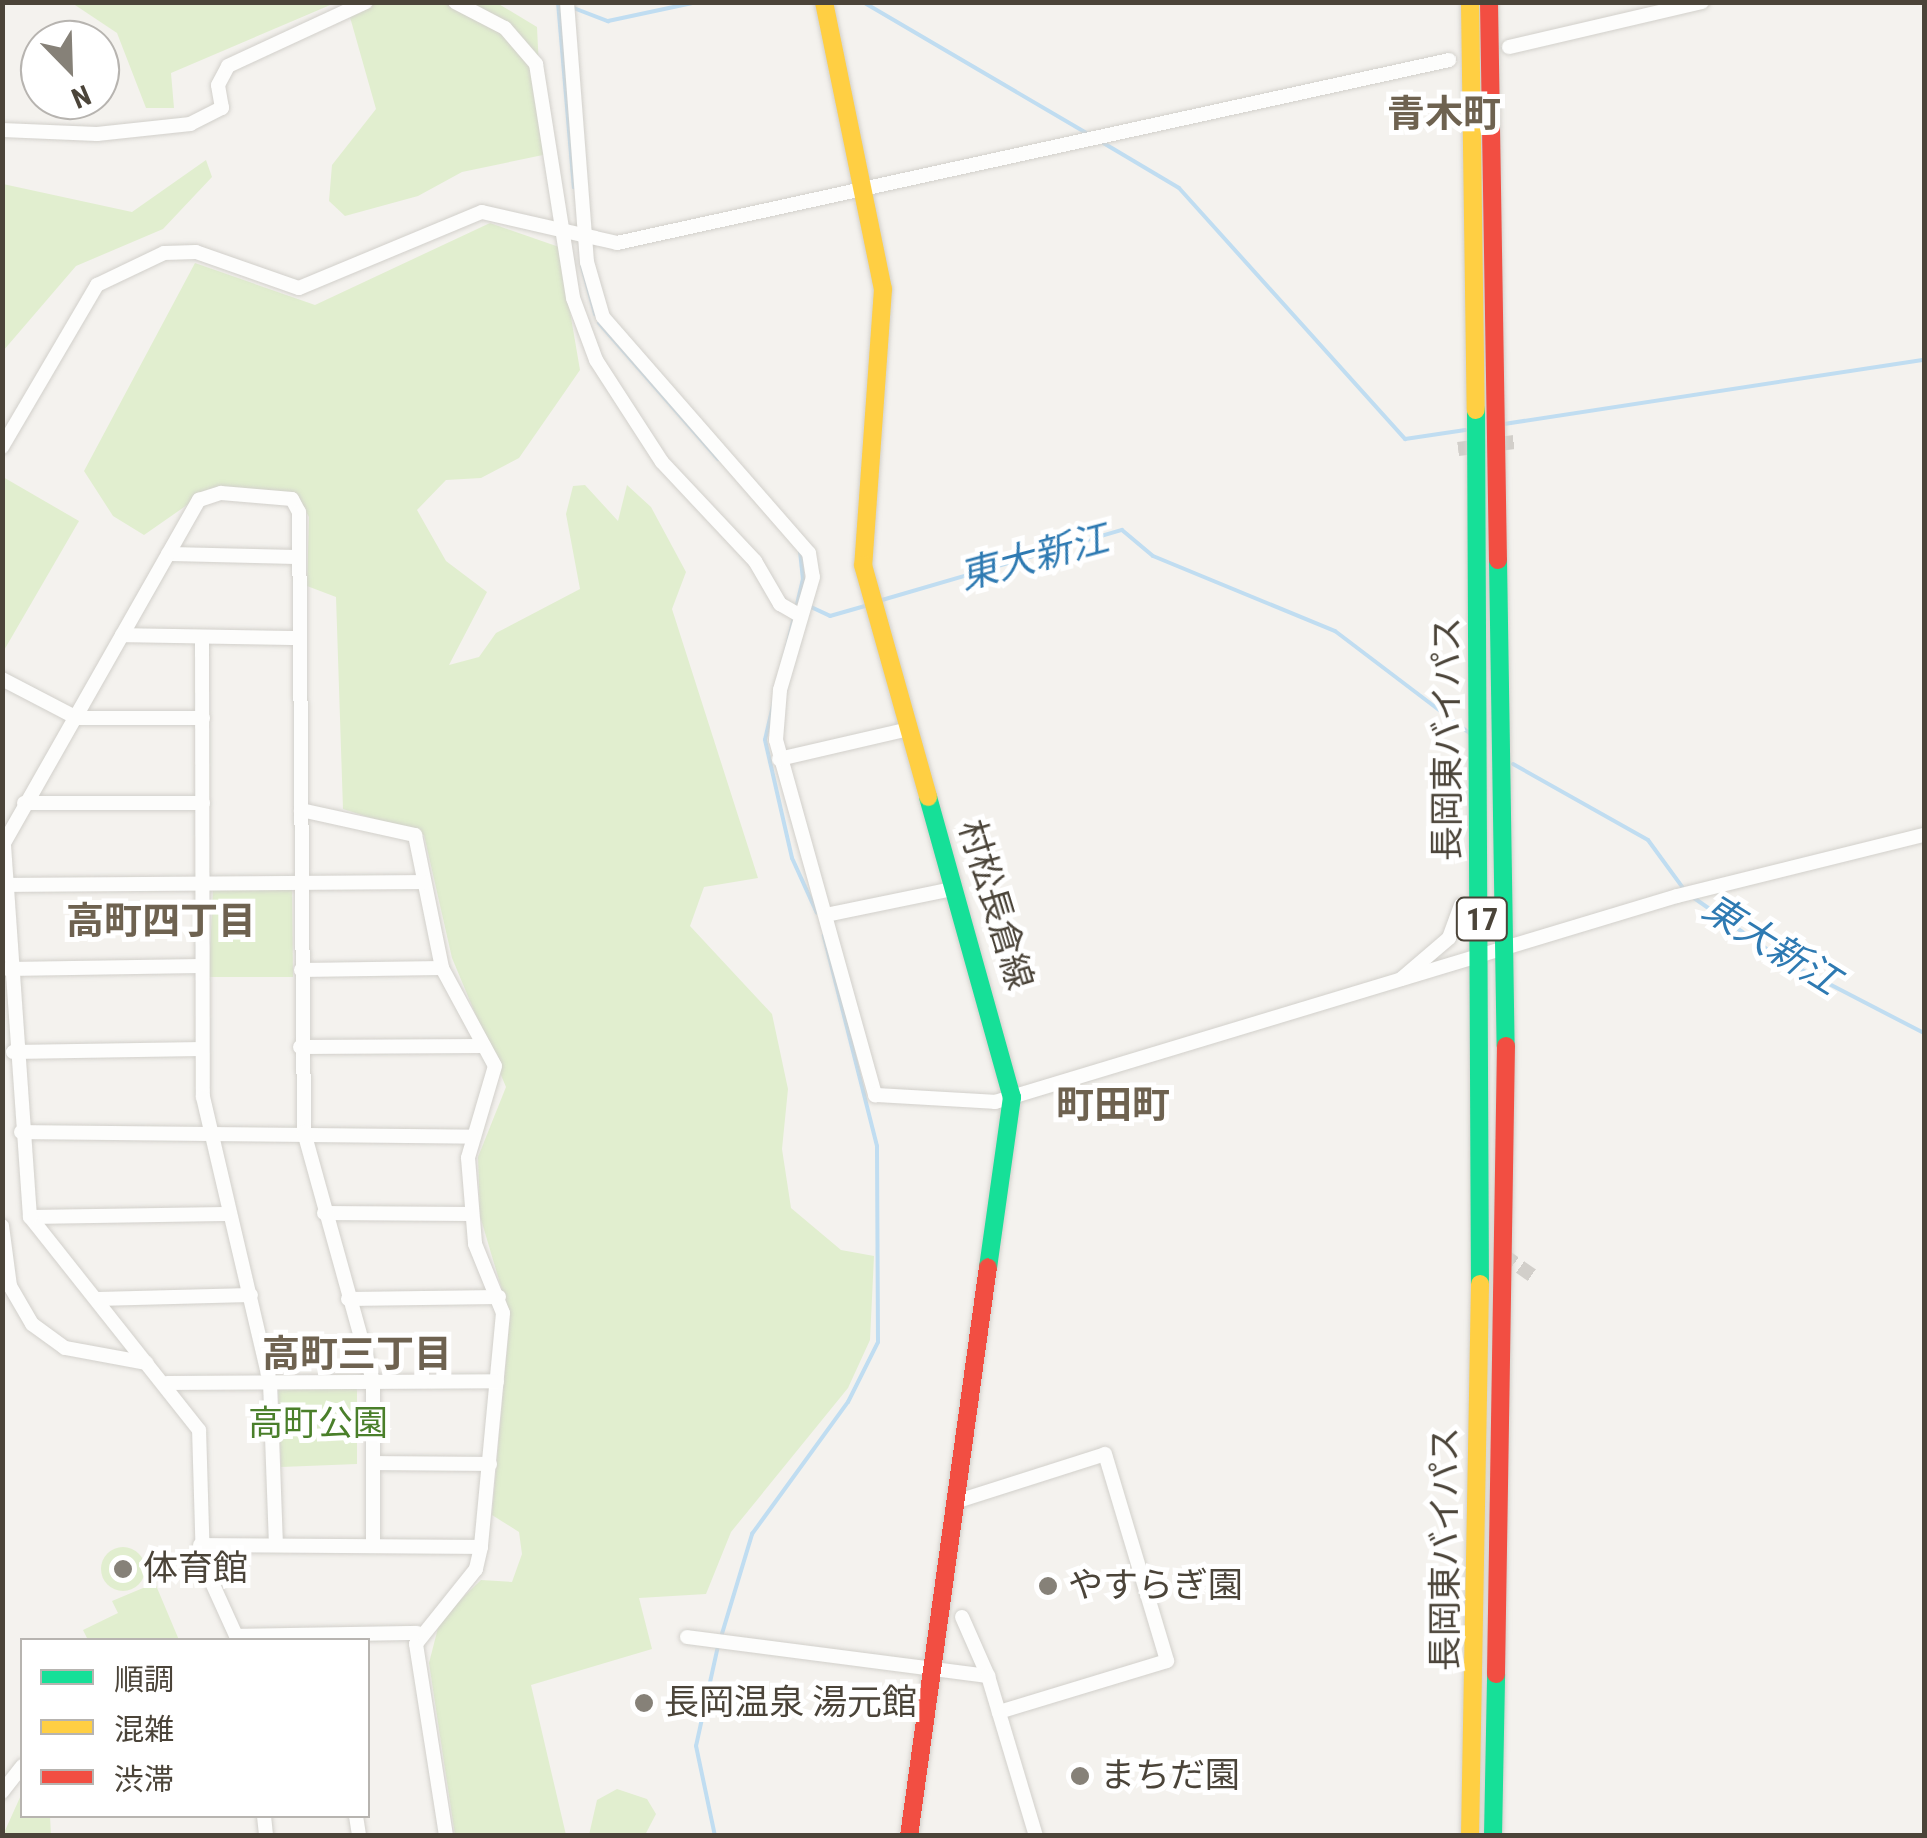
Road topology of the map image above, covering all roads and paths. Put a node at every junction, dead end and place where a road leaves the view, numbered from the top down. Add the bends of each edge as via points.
1 (366, 2) edge
2 (454, 2) edge
3 (567, 2) edge
4 (824, 2) edge
5 (1470, 2) edge
6 (1489, 2) edge
7 (1702, 2) edge
8 (1509, 47) dead end
9 (1448, 60) dead end
10 (2, 130) edge
11 (864, 189) junction
12 (563, 226) junction
13 (587, 238) junction
14 (2, 448) edge
15 (168, 554) junction
16 (299, 557) junction
17 (801, 616) junction
18 (122, 635) junction
19 (202, 636) junction
20 (299, 638) junction
21 (2, 679) edge
22 (77, 718) junction
23 (202, 718) junction
24 (909, 729) junction
25 (778, 759) junction
26 (24, 803) junction
27 (203, 803) junction
28 (302, 810) junction
29 (1924, 835) edge
30 (424, 882) junction
31 (203, 883) junction
32 (301, 884) junction
33 (4, 885) edge
34 (953, 889) junction
35 (1461, 906) dead end
36 (826, 915) junction
37 (1505, 948) junction
38 (1484, 955) junction
39 (201, 966) junction
40 (442, 968) junction
41 (8, 969) junction
42 (301, 970) junction
43 (1400, 979) junction
44 (484, 1046) junction
45 (300, 1047) junction
46 (202, 1049) junction
47 (13, 1052) junction
48 (1012, 1097) junction
49 (22, 1132) junction
50 (304, 1132) junction
51 (207, 1135) junction
52 (473, 1136) junction
53 (324, 1213) junction
54 (225, 1214) junction
55 (471, 1214) junction
56 (30, 1217) junction
57 (2, 1226) edge
58 (251, 1296) junction
59 (499, 1297) junction
60 (348, 1299) junction
61 (97, 1300) junction
62 (147, 1363) junction
63 (373, 1381) junction
64 (497, 1381) junction
65 (167, 1382) junction
66 (270, 1382) junction
67 (373, 1463) junction
68 (490, 1464) junction
69 (958, 1501) junction
70 (200, 1545) junction
71 (276, 1545) junction
72 (373, 1545) junction
73 (481, 1547) junction
74 (962, 1618) dead end
75 (417, 1633) junction
76 (327, 1636) edge
77 (687, 1637) dead end
78 (238, 1638) edge
79 (931, 1668) junction
80 (988, 1676) junction
81 (999, 1712) junction
82 (20, 1769) edge
83 (2, 1792) edge
84 (446, 1836) edge
85 (909, 1836) edge
86 (1036, 1836) edge
87 (1470, 1836) edge
88 (1495, 1836) edge

1 - 10 street via 228,66 218,86 222,108 204,119 97,134
2 - 12 street via 505,28 536,64
3 - 13 street
4 - 11 main road, 村松長倉線
5 - 38 main road, 長岡東バイパス / 17
6 - 37 main road, 長岡東バイパス / 17
7 - 8 street
9 - 11 street
11 - 13 street via 618,243
11 - 24 main road, 村松長倉線 via 885,315 864,565
12 - 13 street
12 - 14 street via 482,212 299,288 196,252 118,268 90,295
12 - 17 street via 573,298 596,360 662,462
13 - 17 street via 591,284 612,333 806,544 812,577
15 - 16 street
15 - 16 street via 199,500 237,492 292,499
15 - 18 street
16 - 20 street
17 - 25 street via 780,690
18 - 19 street
18 - 22 street
19 - 20 street
19 - 23 street
20 - 28 street
21 - 22 street
22 - 23 street
22 - 26 street
23 - 27 street
24 - 25 street
24 - 34 main road, 村松長倉線
25 - 36 street
26 - 27 street
26 - 33 street via 4,843
27 - 31 street
28 - 30 street via 415,835
28 - 32 street
29 - 37 street
30 - 32 street
30 - 40 street
31 - 32 street
31 - 33 street
31 - 39 street
32 - 42 street
33 - 41 street
34 - 36 street
34 - 48 main road, 村松長倉線
35 - 43 street via 1449,938
36 - 48 street via 874,1095
37 - 38 street
37 - 88 main road, 長岡東バイパス / 17
38 - 43 street
38 - 87 main road, 長岡東バイパス / 17
39 - 41 street
39 - 46 street
40 - 42 street
40 - 44 street
41 - 47 street
42 - 45 street
43 - 48 street
44 - 45 street
44 - 52 street via 496,1082
45 - 50 street
46 - 47 street
46 - 51 street
47 - 49 street
48 - 69 main road, 村松長倉線
49 - 51 street
49 - 56 street
50 - 51 street
50 - 52 street
50 - 53 street
51 - 54 street
52 - 55 street
53 - 55 street
53 - 60 street
54 - 56 street
54 - 58 street
55 - 59 street
56 - 61 street
57 - 62 street via 10,1286 32,1324 65,1348
58 - 61 street
58 - 66 street
59 - 60 street
59 - 64 street
60 - 63 street
61 - 62 street
62 - 65 street
63 - 64 street
63 - 66 street
63 - 67 street
64 - 68 street
65 - 66 street
65 - 70 street via 199,1430
66 - 71 street
67 - 68 street
67 - 72 street
68 - 73 street
69 - 79 main road, 村松長倉線
69 - 81 street via 1105,1454 1168,1661
70 - 71 street
70 - 78 street
71 - 72 street
72 - 73 street
73 - 75 street via 476,1569
74 - 80 street
75 - 76 street
75 - 84 street
76 - 78 street
77 - 79 street
79 - 80 street
79 - 85 main road, 村松長倉線
80 - 81 street
81 - 86 street
82 - 83 street

